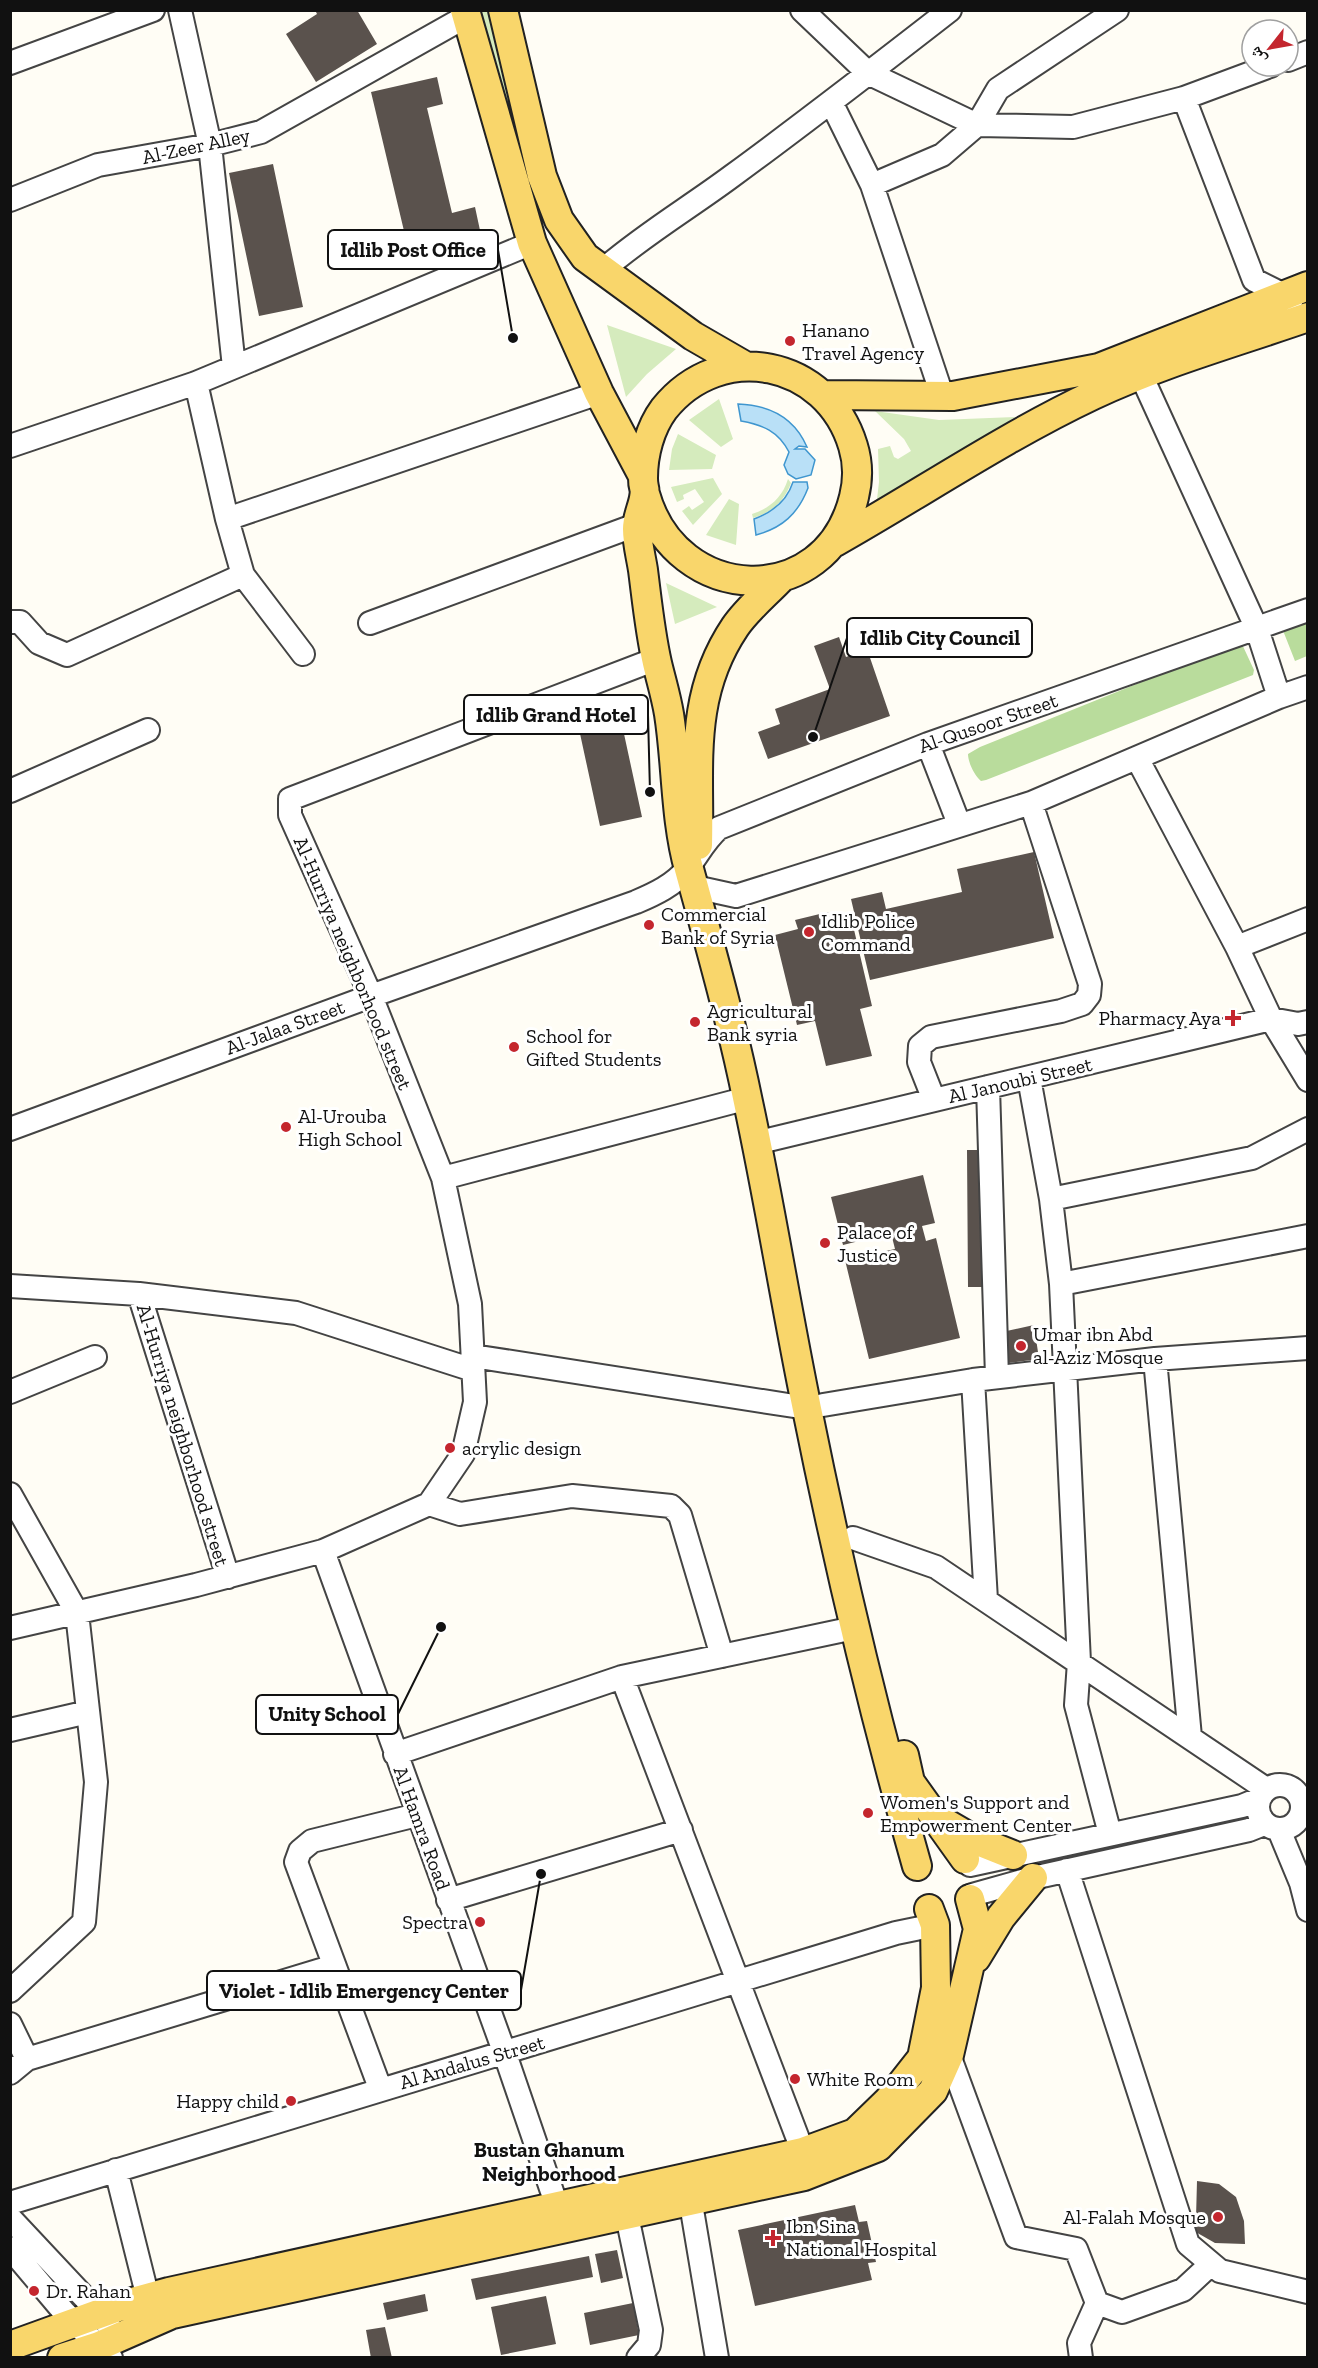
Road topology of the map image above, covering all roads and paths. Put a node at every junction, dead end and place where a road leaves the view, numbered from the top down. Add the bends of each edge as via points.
1 (153, 10) edge
2 (180, 10) edge
3 (503, 10) edge
4 (802, 10) edge
5 (950, 10) edge
6 (1117, 10) edge
7 (466, 13) edge
8 (10, 63) edge
9 (868, 73) junction
10 (1240, 77) edge
11 (1184, 98) junction
12 (832, 104) junction
13 (977, 125) junction
14 (210, 146) junction
15 (872, 185) junction
16 (10, 200) edge
17 (532, 243) junction
18 (603, 270) junction
19 (1296, 291) edge
20 (1307, 318) edge
21 (745, 366) junction
22 (234, 367) junction
23 (1141, 375) junction
24 (196, 383) junction
25 (599, 393) junction
26 (825, 395) junction
27 (942, 395) junction
28 (10, 446) edge
29 (644, 485) junction
30 (227, 519) junction
31 (636, 525) junction
32 (833, 543) junction
33 (243, 575) junction
34 (782, 577) junction
35 (1308, 610) edge
36 (10, 622) edge
37 (370, 623) dead end
38 (1257, 629) junction
39 (303, 654) dead end
40 (656, 659) junction
41 (1308, 687) edge
42 (1279, 697) junction
43 (148, 730) dead end
44 (928, 744) junction
45 (1137, 758) junction
46 (10, 791) edge
47 (1032, 804) junction
48 (959, 824) junction
49 (698, 874) junction
50 (1308, 920) edge
51 (1238, 947) junction
52 (370, 996) junction
53 (1271, 1019) junction
54 (1308, 1022) edge
55 (1029, 1078) junction
56 (1308, 1080) edge
57 (988, 1088) junction
58 (748, 1098) junction
59 (934, 1100) junction
60 (10, 1129) edge
61 (1308, 1129) edge
62 (768, 1140) junction
63 (443, 1178) junction
64 (1051, 1199) junction
65 (1308, 1236) edge
66 (1061, 1284) junction
67 (10, 1286) edge
68 (139, 1294) junction
69 (1308, 1348) edge
70 (95, 1357) dead end
71 (1155, 1359) junction
72 (473, 1363) junction
73 (1063, 1370) junction
74 (997, 1377) junction
75 (973, 1380) junction
76 (10, 1392) edge
77 (815, 1407) junction
78 (10, 1494) edge
79 (429, 1504) junction
80 (853, 1538) junction
81 (323, 1551) junction
82 (228, 1576) junction
83 (986, 1600) junction
84 (77, 1613) junction
85 (10, 1628) edge
86 (854, 1628) junction
87 (722, 1656) junction
88 (1078, 1662) junction
89 (621, 1677) junction
90 (88, 1712) junction
91 (10, 1730) edge
92 (1190, 1737) junction
93 (395, 1754) junction
94 (1299, 1787) edge
95 (1263, 1794) junction
96 (417, 1815) junction
97 (931, 1815) junction
98 (1289, 1820) edge
99 (681, 1830) junction
100 (1110, 1834) junction
101 (1013, 1855) junction
102 (967, 1862) junction
103 (917, 1866) junction
104 (1067, 1870) junction
105 (1033, 1878) junction
106 (971, 1897) junction
107 (448, 1900) junction
108 (1308, 1910) edge
109 (932, 1917) junction
110 (334, 1966) junction
111 (969, 1970) junction
112 (739, 1982) junction
113 (10, 1991) edge
114 (10, 2024) edge
115 (505, 2054) junction
116 (949, 2055) junction
117 (19, 2066) edge
118 (380, 2088) junction
119 (802, 2152) junction
120 (116, 2170) junction
121 (688, 2190) junction
122 (10, 2204) edge
123 (556, 2206) junction
124 (627, 2216) junction
125 (10, 2218) edge
126 (10, 2248) edge
127 (1211, 2264) junction
128 (1308, 2292) edge
129 (148, 2298) junction
130 (1097, 2303) junction
131 (88, 2319) junction
132 (10, 2346) edge
133 (110, 2347) edge
134 (62, 2358) edge
135 (638, 2358) edge
136 (717, 2358) edge
137 (1081, 2358) edge

1 - 8 street
2 - 14 street
3 - 18 main road via 542,176 559,220 585,257
4 - 9 street
5 - 9 street
6 - 13 street via 998,89
7 - 14 street, Al-Zeer Alley via 261,132
7 - 17 main road
9 - 12 street
9 - 13 street
10 - 11 street
11 - 13 street via 1073,127
11 - 19 street via 1254,280
12 - 15 street
12 - 18 street via 629,247
13 - 15 street via 942,155
14 - 16 street, Al-Zeer Alley via 98,165
14 - 22 street
15 - 27 street
17 - 22 street
17 - 25 main road
18 - 21 main road via 693,336
19 - 20 street
19 - 27 main road via 1100,368
20 - 23 main road
21 - 26 main road via 774,368 801,378
21 - 29 main road via 703,378 684,389 661,413 647,444
22 - 24 street
23 - 32 main road via 1026,430
23 - 38 street
24 - 28 street
24 - 30 street
25 - 29 main road
25 - 30 street
26 - 27 main road
26 - 32 main road via 844,422 856,452 858,484 850,516
29 - 31 main road
29 - 34 main road via 650,511 666,541 691,563 721,577 754,581
30 - 33 street
31 - 37 street
31 - 40 main road
32 - 34 main road via 808,565
33 - 36 street via 67,655 39,643 20,622
33 - 39 street
34 - 49 main road via 736,625 709,678 696,755
35 - 38 street, Al-Qusoor Street
38 - 42 street
38 - 44 street, Al-Qusoor Street
40 - 49 main road
40 - 52 street, Al-Hurriya neighborhood street via 290,799 290,815
41 - 42 street
42 - 45 street
43 - 46 street
44 - 48 street
44 - 49 street, Al-Qusoor Street via 719,828
45 - 47 street
45 - 51 street
47 - 48 street
47 - 59 street via 1089,984 1089,995 1082,1004 1061,1011 932,1037 920,1046 919,1062
48 - 49 street via 736,896
49 - 52 street, Al-Jalaa Street via 636,902
49 - 58 main road
49 - 62 main road via 748,1040
50 - 51 street
51 - 53 street
52 - 60 street, Al-Jalaa Street
52 - 63 street, Al-Hurriya neighborhood street
53 - 54 street
53 - 55 street, Al Janoubi Street
53 - 56 street
55 - 57 street, Al Janoubi Street
55 - 64 street
57 - 59 street, Al Janoubi Street
57 - 74 street
58 - 63 street
58 - 77 main road
59 - 62 street, Al Janoubi Street
61 - 64 street via 1252,1158
62 - 77 main road
63 - 72 street, Al-Hurriya neighborhood street via 470,1304
64 - 66 street
65 - 66 street
66 - 73 street
67 - 68 street
68 - 72 street via 296,1313
68 - 82 street, Al-Hurriya neighborhood street
69 - 71 street
70 - 76 street
71 - 73 street
71 - 92 street
72 - 77 street
72 - 79 street, Al-Hurriya neighborhood street via 475,1402 463,1454
73 - 74 street
73 - 88 street
74 - 75 street
75 - 77 street
75 - 83 street
77 - 80 main road
77 - 86 main road
78 - 84 street
79 - 81 street, Al-Hurriya neighborhood street
79 - 87 street via 459,1514 572,1496 671,1506 680,1515
80 - 83 street via 936,1567
80 - 97 main road via 910,1782
81 - 82 street, Al-Hurriya neighborhood street
81 - 93 street, Al Hamra Road
82 - 84 street, Al-Hurriya neighborhood street
83 - 88 street
84 - 85 street, Al-Hurriya neighborhood street
84 - 90 street
86 - 87 street
86 - 103 main road
87 - 89 street
88 - 92 street
88 - 100 street via 1076,1705
89 - 93 street
89 - 99 street
90 - 91 street
90 - 113 street via 96,1782 84,1922
92 - 95 street
93 - 96 street, Al Hamra Road
94 - 95 street via 1274,1786
94 - 98 street via 1300,1797
95 - 98 street via 1259,1815
95 - 100 street via 1242,1806
96 - 107 street, Al Hamra Road
96 - 110 street via 312,1841 300,1851 296,1862
97 - 101 main road
97 - 102 main road
98 - 104 street
98 - 108 street
99 - 107 street
99 - 112 street
100 - 101 street
101 - 102 street
102 - 103 main road via 955,1853 942,1851
102 - 106 main road via 975,1880
103 - 109 main road via 915,1893
104 - 105 street
104 - 127 street via 1188,2244
105 - 106 street
105 - 111 main road via 1001,1917
106 - 109 main road via 956,1911
106 - 111 main road via 978,1929
107 - 115 street, Al Hamra Road
109 - 112 street, Al Andalus Street via 896,1933
109 - 119 main road via 936,1988 922,2058 889,2100 855,2133
110 - 117 street
110 - 118 street
111 - 116 main road
112 - 115 street, Al Andalus Street
112 - 119 street
114 - 117 street
115 - 118 street, Al Andalus Street
115 - 123 street, Al Hamra Road
116 - 121 main road via 933,2091 878,2146 804,2176
116 - 130 street via 1016,2237 1076,2249
118 - 120 street, Al Andalus Street
119 - 121 main road
120 - 122 street, Al Andalus Street
120 - 129 street
121 - 123 main road
121 - 124 main road
121 - 136 street
123 - 129 main road
124 - 133 main road via 172,2314
124 - 135 street via 651,2330 649,2345
125 - 131 street
126 - 131 street
127 - 128 street via 1220,2271
127 - 130 street via 1184,2290 1122,2312
129 - 131 main road
130 - 137 street via 1079,2343
131 - 132 main road
131 - 133 street
133 - 134 main road

